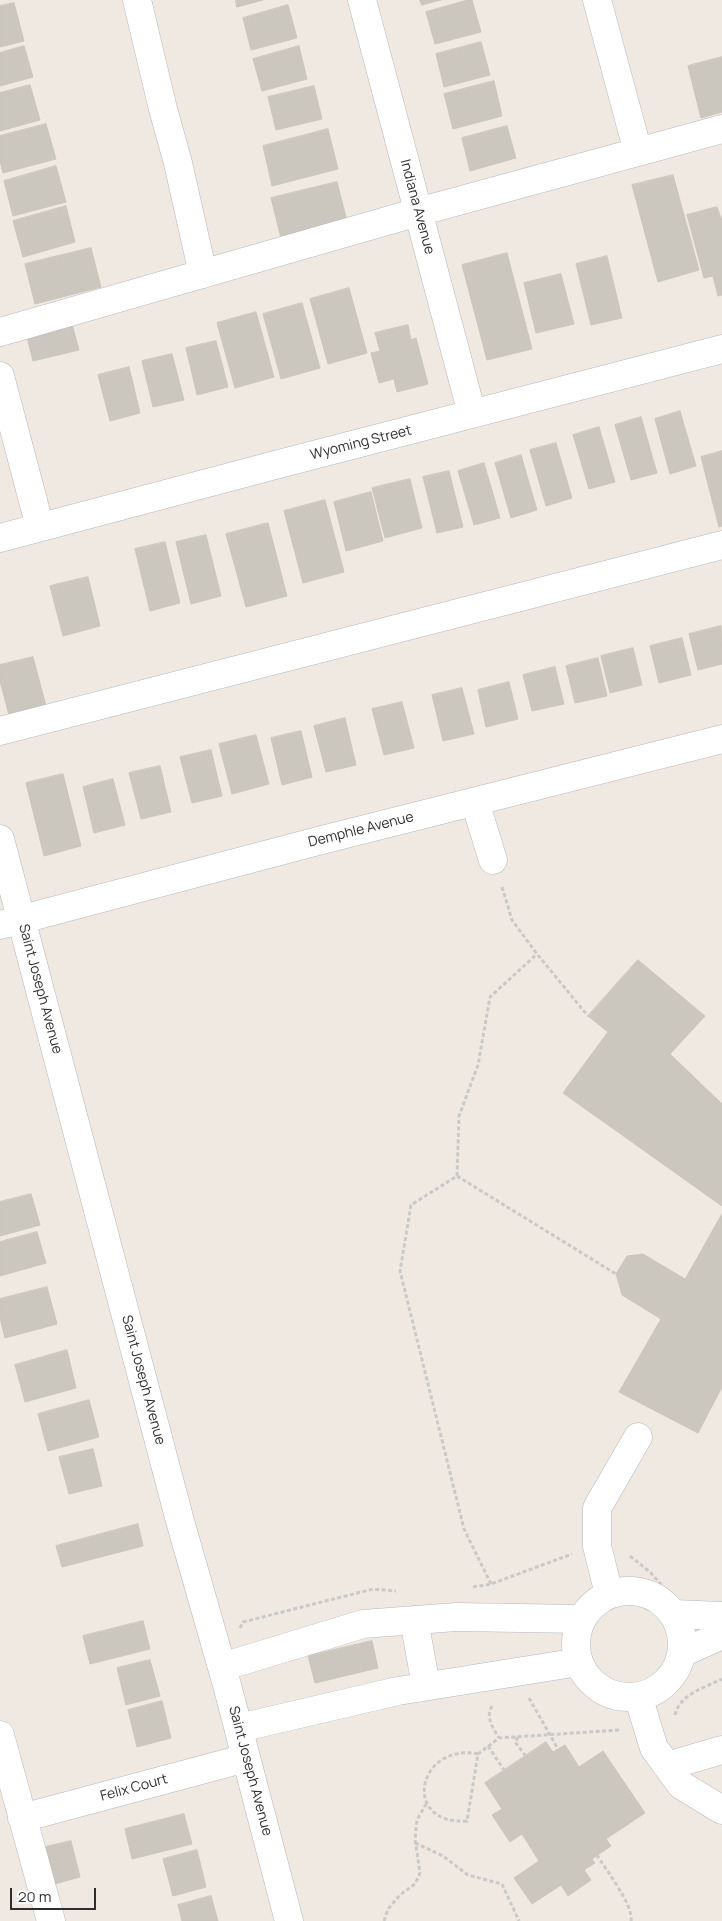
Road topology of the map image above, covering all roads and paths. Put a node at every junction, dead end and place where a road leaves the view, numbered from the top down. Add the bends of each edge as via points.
1 (137, 0) edge
2 (362, 0) edge
3 (597, 0) edge
4 (722, 129) edge
5 (638, 152) junction
6 (418, 212) junction
7 (203, 274) junction
8 (0, 332) edge
9 (722, 350) edge
10 (0, 376) edge
11 (472, 414) junction
12 (40, 527) junction
13 (0, 538) edge
14 (722, 545) edge
15 (0, 731) edge
16 (722, 739) edge
17 (475, 802) junction
18 (0, 839) edge
19 (493, 860) joint
20 (11, 923) edge
21 (538, 954) junction
22 (588, 1016) dead end
23 (457, 1176) junction
24 (616, 1274) dead end
25 (638, 1437) dead end
26 (597, 1546) junction
27 (491, 1584) dead end
28 (609, 1594) junction
29 (670, 1603) junction
30 (722, 1616) edge
31 (582, 1619) junction
32 (414, 1620) junction
33 (722, 1635) edge
34 (682, 1652) junction
35 (579, 1662) junction
36 (222, 1667) junction
37 (426, 1686) junction
38 (522, 1694) dead end
39 (638, 1696) junction
40 (494, 1703) dead end
41 (239, 1728) junction
42 (648, 1728) junction
43 (0, 1735) edge
44 (550, 1735) junction
45 (518, 1737) junction
46 (499, 1738) junction
47 (488, 1746) junction
48 (558, 1749) dead end
49 (722, 1750) edge
50 (478, 1754) junction
51 (525, 1756) dead end
52 (246, 1758) junction
53 (667, 1766) junction
54 (504, 1770) dead end
55 (426, 1804) junction
56 (722, 1810) edge
57 (22, 1818) junction
58 (415, 1843) junction
59 (598, 1855) dead end
60 (52, 1921) edge
61 (289, 1921) edge
62 (384, 1921) edge
63 (519, 1921) edge
64 (631, 1921) edge

1 - 7 street
2 - 6 street, Indiana Avenue
3 - 5 street
4 - 5 street
5 - 6 street
6 - 7 street
6 - 11 street, Indiana Avenue
7 - 8 street
9 - 11 street, Wyoming Street
10 - 12 street
11 - 12 street, Wyoming Street
12 - 13 street, Wyoming Street
14 - 15 street
16 - 17 street, Demphle Avenue
17 - 19 street
17 - 20 street, Demphle Avenue
18 - 20 street, Saint Joseph Avenue
19 - 21 path via 512,920
20 - 36 street, Saint Joseph Avenue
21 - 22 path
21 - 23 path via 490,997 478,1066 459,1116
23 - 24 path
23 - 27 path via 411,1205 400,1271 464,1529
25 - 26 street via 597,1508
26 - 28 street
26 - 29 path via 616,1548 635,1559 651,1573
28 - 29 street via 644,1593
28 - 31 street via 593,1604
29 - 30 street
29 - 34 street via 681,1631
31 - 32 street via 456,1617
31 - 35 street via 576,1637
32 - 36 street via 362,1624
32 - 37 street
33 - 34 street
34 - 39 street via 676,1670 664,1684
35 - 37 street
35 - 39 street via 588,1678 602,1690 620,1696
36 - 41 street, Saint Joseph Avenue
37 - 41 street
38 - 44 path via 528,1696
39 - 42 street
40 - 46 path via 489,1709 489,1720
41 - 52 street, Saint Joseph Avenue
42 - 44 path
42 - 53 street via 654,1748
43 - 57 street
44 - 45 path
44 - 48 path
45 - 46 path
45 - 51 path via 515,1742
46 - 47 path
47 - 50 path
47 - 54 path
49 - 53 street
50 - 55 path via 453,1754 434,1765 423,1790
50 - 55 path via 467,1821 452,1822
52 - 57 street, Felix Court
52 - 61 street, Saint Joseph Avenue
53 - 56 street via 681,1784
55 - 58 path via 417,1820
57 - 60 street
58 - 62 path via 420,1873 415,1884 388,1909
58 - 63 path via 444,1856 468,1874 502,1884
59 - 64 path via 625,1900

